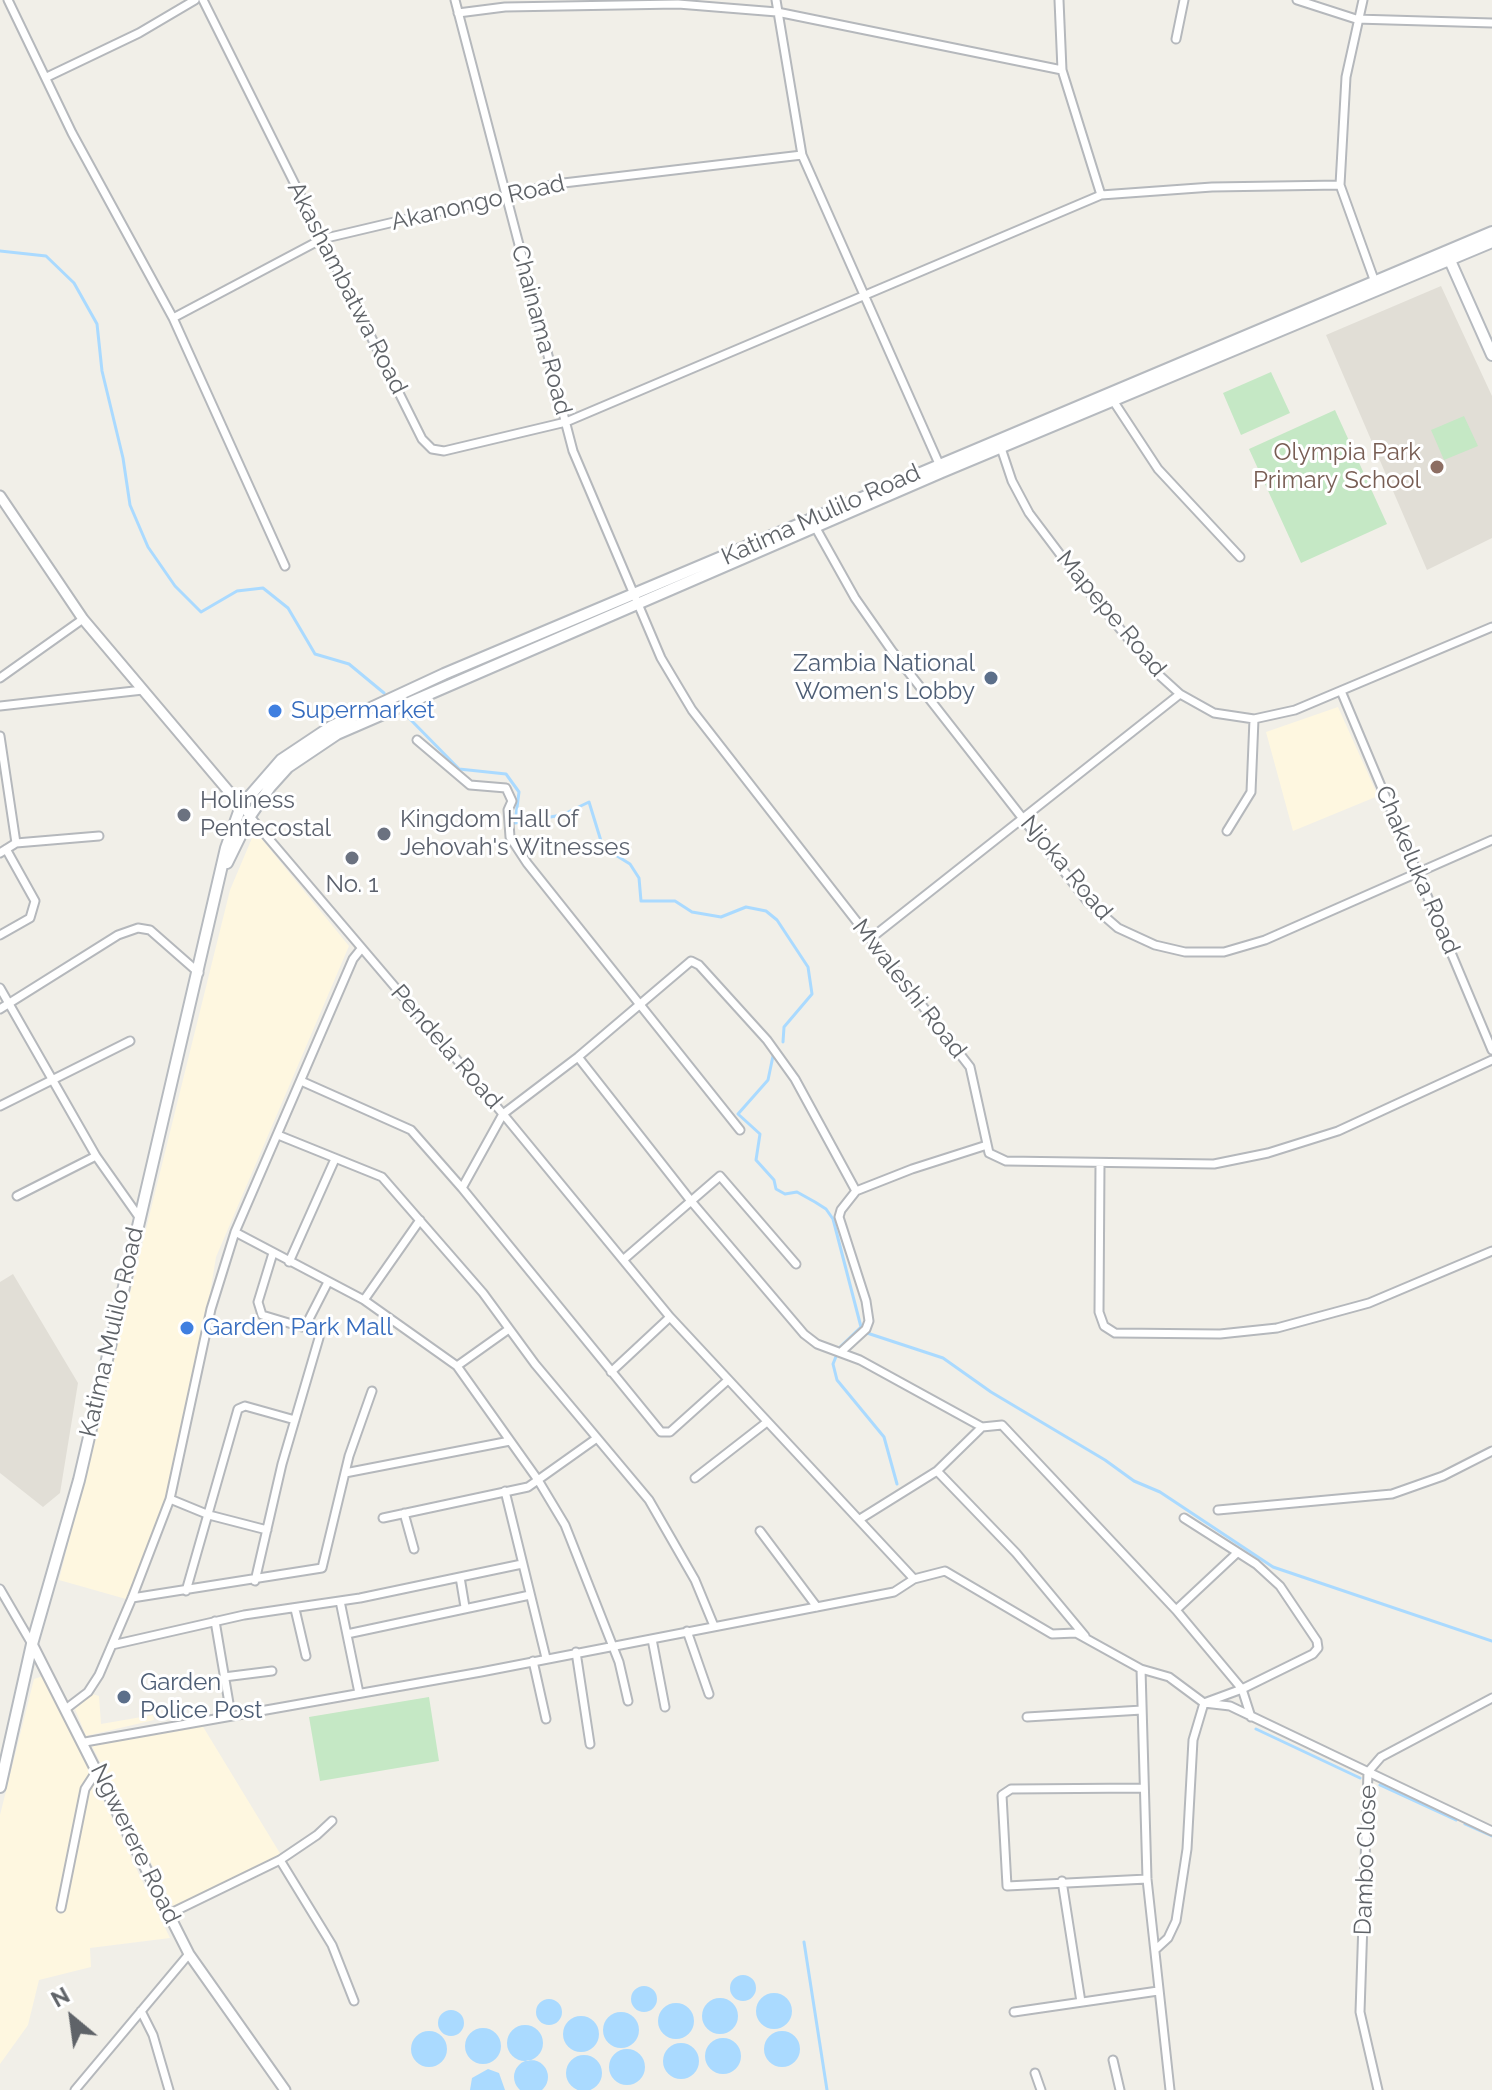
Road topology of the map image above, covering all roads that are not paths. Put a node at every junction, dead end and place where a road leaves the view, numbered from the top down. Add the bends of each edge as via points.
1 (8, 0) edge
2 (195, 0) edge
3 (203, 0) edge
4 (455, 0) edge
5 (776, 0) edge
6 (1059, 0) edge
7 (1184, 0) edge
8 (1297, 0) edge
9 (1363, 0) edge
10 (777, 12) junction
11 (458, 13) junction
12 (1356, 19) junction
13 (1492, 23) edge
14 (1176, 39) dead end
15 (1062, 70) junction
16 (47, 77) junction
17 (802, 155) junction
18 (1340, 185) junction
19 (1101, 195) junction
20 (506, 198) junction
21 (1492, 232) edge
22 (322, 239) junction
23 (1492, 242) edge
24 (1447, 255) junction
25 (1375, 284) junction
26 (866, 293) junction
27 (173, 318) junction
28 (1492, 355) edge
29 (1114, 402) junction
30 (566, 422) junction
31 (1001, 448) junction
32 (941, 467) junction
33 (0, 496) edge
34 (814, 524) junction
35 (1240, 557) dead end
36 (285, 566) dead end
37 (636, 601) junction
38 (83, 619) junction
39 (1492, 627) edge
40 (0, 678) edge
41 (143, 690) junction
42 (1341, 691) junction
43 (1180, 694) junction
44 (0, 706) edge
45 (1254, 719) junction
46 (0, 736) edge
47 (417, 740) dead end
48 (2, 780) edge
49 (241, 806) junction
50 (250, 816) junction
51 (1024, 819) junction
52 (1227, 831) dead end
53 (99, 836) dead end
54 (1492, 840) edge
55 (16, 843) junction
56 (3, 851) edge
57 (1417, 871) junction
58 (221, 875) junction
59 (0, 935) edge
60 (870, 939) junction
61 (361, 949) junction
62 (200, 974) junction
63 (0, 988) edge
64 (9, 1003) junction
65 (639, 1006) junction
66 (0, 1009) edge
67 (130, 1041) dead end
68 (1492, 1050) edge
69 (578, 1057) junction
70 (1492, 1060) edge
71 (52, 1078) junction
72 (301, 1081) junction
73 (0, 1106) edge
74 (503, 1114) junction
75 (740, 1130) dead end
76 (278, 1135) junction
77 (987, 1145) junction
78 (96, 1156) junction
79 (335, 1159) junction
80 (1100, 1164) junction
81 (462, 1188) junction
82 (856, 1191) junction
83 (17, 1196) dead end
84 (691, 1201) junction
85 (139, 1217) junction
86 (420, 1220) junction
87 (235, 1232) junction
88 (1492, 1251) edge
89 (273, 1253) junction
90 (623, 1260) junction
91 (289, 1262) junction
92 (796, 1264) dead end
93 (328, 1282) junction
94 (364, 1300) junction
95 (670, 1317) junction
96 (509, 1329) junction
97 (319, 1338) dead end
98 (841, 1352) junction
99 (457, 1366) junction
100 (611, 1372) junction
101 (728, 1380) junction
102 (372, 1391) dead end
103 (295, 1420) junction
104 (767, 1422) junction
105 (982, 1427) junction
106 (597, 1438) junction
107 (510, 1441) junction
108 (1492, 1451) edge
109 (937, 1471) junction
110 (345, 1473) junction
111 (695, 1478) dead end
112 (538, 1480) junction
113 (505, 1491) junction
114 (170, 1499) junction
115 (1218, 1510) dead end
116 (404, 1513) junction
117 (209, 1515) junction
118 (383, 1518) dead end
119 (1184, 1518) dead end
120 (860, 1519) junction
121 (267, 1530) junction
122 (760, 1531) dead end
123 (414, 1549) dead end
124 (1237, 1553) junction
125 (522, 1564) junction
126 (460, 1577) junction
127 (914, 1579) junction
128 (255, 1581) junction
129 (0, 1589) edge
130 (186, 1591) junction
131 (530, 1595) junction
132 (132, 1598) junction
133 (340, 1601) junction
134 (465, 1607) junction
135 (817, 1607) junction
136 (295, 1609) junction
137 (1176, 1610) junction
138 (215, 1621) junction
139 (714, 1626) junction
140 (687, 1631) junction
141 (347, 1634) junction
142 (652, 1639) junction
143 (1088, 1640) junction
144 (32, 1644) junction
145 (112, 1645) junction
146 (610, 1645) junction
147 (576, 1652) junction
148 (306, 1656) dead end
149 (546, 1658) junction
150 (533, 1661) junction
151 (1141, 1669) junction
152 (272, 1671) dead end
153 (224, 1677) junction
154 (1242, 1689) junction
155 (359, 1693) junction
156 (709, 1694) dead end
157 (1492, 1698) edge
158 (628, 1701) dead end
159 (1204, 1703) junction
160 (665, 1707) dead end
161 (67, 1708) junction
162 (1142, 1710) junction
163 (231, 1715) junction
164 (1027, 1717) dead end
165 (1251, 1717) junction
166 (546, 1719) dead end
167 (85, 1742) junction
168 (590, 1744) dead end
169 (98, 1769) junction
170 (1368, 1772) junction
171 (0, 1787) edge
172 (1142, 1788) junction
173 (332, 1821) dead end
174 (1492, 1831) edge
175 (280, 1860) junction
176 (1147, 1879) junction
177 (1062, 1881) junction
178 (61, 1908) dead end
179 (169, 1914) junction
180 (1155, 1950) junction
181 (189, 1954) junction
182 (1158, 1991) junction
183 (354, 2001) dead end
184 (1081, 2002) junction
185 (141, 2011) junction
186 (1014, 2012) dead end
187 (1113, 2060) dead end
188 (1035, 2073) dead end
189 (75, 2090) edge
190 (169, 2090) edge
191 (285, 2090) edge
192 (1041, 2090) edge
193 (1120, 2090) edge
194 (1170, 2090) edge
195 (1378, 2090) edge

1 - 16 street
2 - 16 street
3 - 22 street, Akashambatwa Road
4 - 11 street, Chainama Road
5 - 10 street
6 - 15 street
7 - 14 street
8 - 12 street
9 - 12 street
10 - 11 street via 678,4 505,7
10 - 15 street
10 - 17 street
11 - 20 street, Chainama Road
12 - 13 street
12 - 18 street via 1346,77
15 - 19 street
16 - 27 street
17 - 20 street, Akanongo Road via 555,184
17 - 26 street
18 - 19 street
18 - 25 street
19 - 26 street
20 - 22 street, Akanongo Road
20 - 30 street, Chainama Road
21 - 24 main road, Katima Mulilo Road
22 - 27 street, Akanongo Road
22 - 30 street, Akashambatwa Road via 422,439 432,449 459,449
23 - 24 main road, Katima Mulilo Road
24 - 25 main road, Katima Mulilo Road
24 - 28 main road
25 - 29 main road, Katima Mulilo Road
25 - 32 main road, Katima Mulilo Road
26 - 30 street
26 - 32 street
27 - 36 street
29 - 31 main road, Katima Mulilo Road
29 - 35 street via 1158,469
30 - 37 street, Chainama Road via 585,486
31 - 32 main road, Katima Mulilo Road
31 - 43 street, Mapepe Road via 1029,513 1084,586
32 - 34 main road, Katima Mulilo Road
33 - 38 street, Pendela Road
34 - 37 main road, Katima Mulilo Road
34 - 51 street, Njoka Road via 892,651
37 - 49 main road, Katima Mulilo Road via 444,674 332,726 281,760
37 - 50 main road, Katima Mulilo Road via 337,734 288,767
37 - 60 street, Mwaleshi Road via 692,710
38 - 40 street
38 - 41 street, Pendela Road
39 - 42 street, Mapepe Road
41 - 44 street
41 - 49 street, Pendela Road
42 - 45 street, Mapepe Road
42 - 57 street, Chakeluka Road
43 - 45 street, Mapepe Road via 1214,713
43 - 51 street
45 - 52 street via 1251,792
46 - 48 street
47 - 65 street via 470,785 506,788 512,801 510,837
48 - 55 street
49 - 50 street, Pendela Road
49 - 58 main road, Katima Mulilo Road
50 - 58 main road, Katima Mulilo Road
50 - 61 street, Pendela Road
51 - 57 street, Njoka Road via 1088,902 1118,928 1185,952 1224,952 1265,940
51 - 60 street
53 - 55 street
54 - 57 street, Njoka Road
55 - 56 street
56 - 59 street via 35,901 30,918
57 - 68 street, Chakeluka Road
58 - 62 main road, Katima Mulilo Road
60 - 77 street, Mwaleshi Road via 970,1067
61 - 72 street
61 - 74 street, Pendela Road
62 - 64 street via 150,930 138,928 118,935
62 - 85 main road, Katima Mulilo Road
63 - 64 street
64 - 66 street
64 - 71 street
65 - 69 street
65 - 75 street
65 - 82 street via 677,970 691,961 699,965 795,1079
67 - 71 street
69 - 74 street
69 - 84 street
70 - 80 street via 1338,1131 1268,1153 1214,1164
71 - 73 street
71 - 78 street
72 - 76 street
72 - 81 street via 411,1130
74 - 81 street
74 - 90 street, Pendela Road
76 - 79 street
76 - 87 street
77 - 80 street via 989,1153 1006,1161
77 - 82 street
78 - 83 street
78 - 85 street
79 - 86 street via 382,1177
79 - 91 street
80 - 88 street via 1099,1312 1104,1326 1115,1333 1220,1334 1277,1328 1369,1303
81 - 100 street
82 - 98 street via 839,1217 869,1321
84 - 90 street
84 - 92 street via 720,1176
84 - 98 street via 804,1334
85 - 144 main road, Katima Mulilo Road via 79,1480
86 - 94 street
86 - 96 street
87 - 89 street
87 - 114 street via 211,1309
89 - 91 street
89 - 93 street via 258,1302 262,1315 302,1327
90 - 95 street, Pendela Road
91 - 93 street
93 - 94 street
94 - 99 street
95 - 100 street
95 - 101 street, Pendela Road
96 - 99 street
96 - 106 street
97 - 103 street
98 - 105 street
99 - 107 street
100 - 101 street via 666,1434
101 - 104 street, Pendela Road
102 - 110 street
103 - 117 street via 245,1406 238,1409
103 - 121 street
104 - 111 street
104 - 120 street, Pendela Road
105 - 109 street
105 - 137 street via 1002,1425
106 - 112 street
106 - 139 street via 649,1500 695,1580
107 - 110 street
107 - 112 street
108 - 115 street via 1392,1494
109 - 120 street
109 - 143 street via 1016,1553
110 - 128 street via 325,1564 317,1571
112 - 113 street
112 - 146 street via 565,1525
113 - 116 street
113 - 125 street
114 - 117 street
114 - 132 street
116 - 118 street
116 - 123 street
117 - 121 street
117 - 130 street
119 - 124 street
120 - 127 street, Pendela Road
121 - 128 street
122 - 135 street
124 - 137 street
124 - 154 street via 1280,1586 1318,1648
125 - 126 street
125 - 131 street
126 - 133 street
126 - 134 street
127 - 135 street via 894,1592
127 - 143 street via 945,1571 1052,1634 1076,1633
128 - 130 street
129 - 144 street, Ngwerere Road
130 - 132 street
131 - 134 street
131 - 149 street
132 - 145 street
133 - 136 street
133 - 141 street
134 - 141 street
135 - 139 street
136 - 138 street
136 - 148 street
137 - 154 street
138 - 145 street
138 - 153 street
139 - 140 street
140 - 142 street
140 - 156 street
141 - 155 street
142 - 146 street
142 - 160 street
143 - 151 street
144 - 161 street, Ngwerere Road
144 - 171 main road, Katima Mulilo Road
145 - 161 street via 88,1692
146 - 147 street
146 - 158 street
147 - 149 street
147 - 168 street
149 - 150 street
150 - 155 street
150 - 166 street
151 - 159 street via 1169,1677
151 - 162 street
152 - 153 street
153 - 163 street
154 - 159 street
154 - 165 street
155 - 163 street
157 - 170 street, Dambo Close via 1381,1757
159 - 165 street via 1230,1706
159 - 180 street via 1193,1740 1187,1849 1176,1921
161 - 167 street, Ngwerere Road
162 - 164 street
162 - 172 street
163 - 167 street
165 - 170 street
167 - 169 street, Ngwerere Road
169 - 178 street via 85,1789
169 - 179 street, Ngwerere Road
170 - 174 street
170 - 195 street, Dambo Close via 1360,2012
172 - 176 street
172 - 177 street via 1004,1791 1007,1886
173 - 175 street
175 - 179 street
175 - 183 street via 332,1945
176 - 177 street
176 - 180 street
177 - 184 street
179 - 181 street, Ngwerere Road
180 - 182 street
181 - 185 street
181 - 191 street, Ngwerere Road
182 - 184 street
182 - 194 street
184 - 186 street
185 - 189 street
185 - 190 street
187 - 193 street
188 - 192 street

